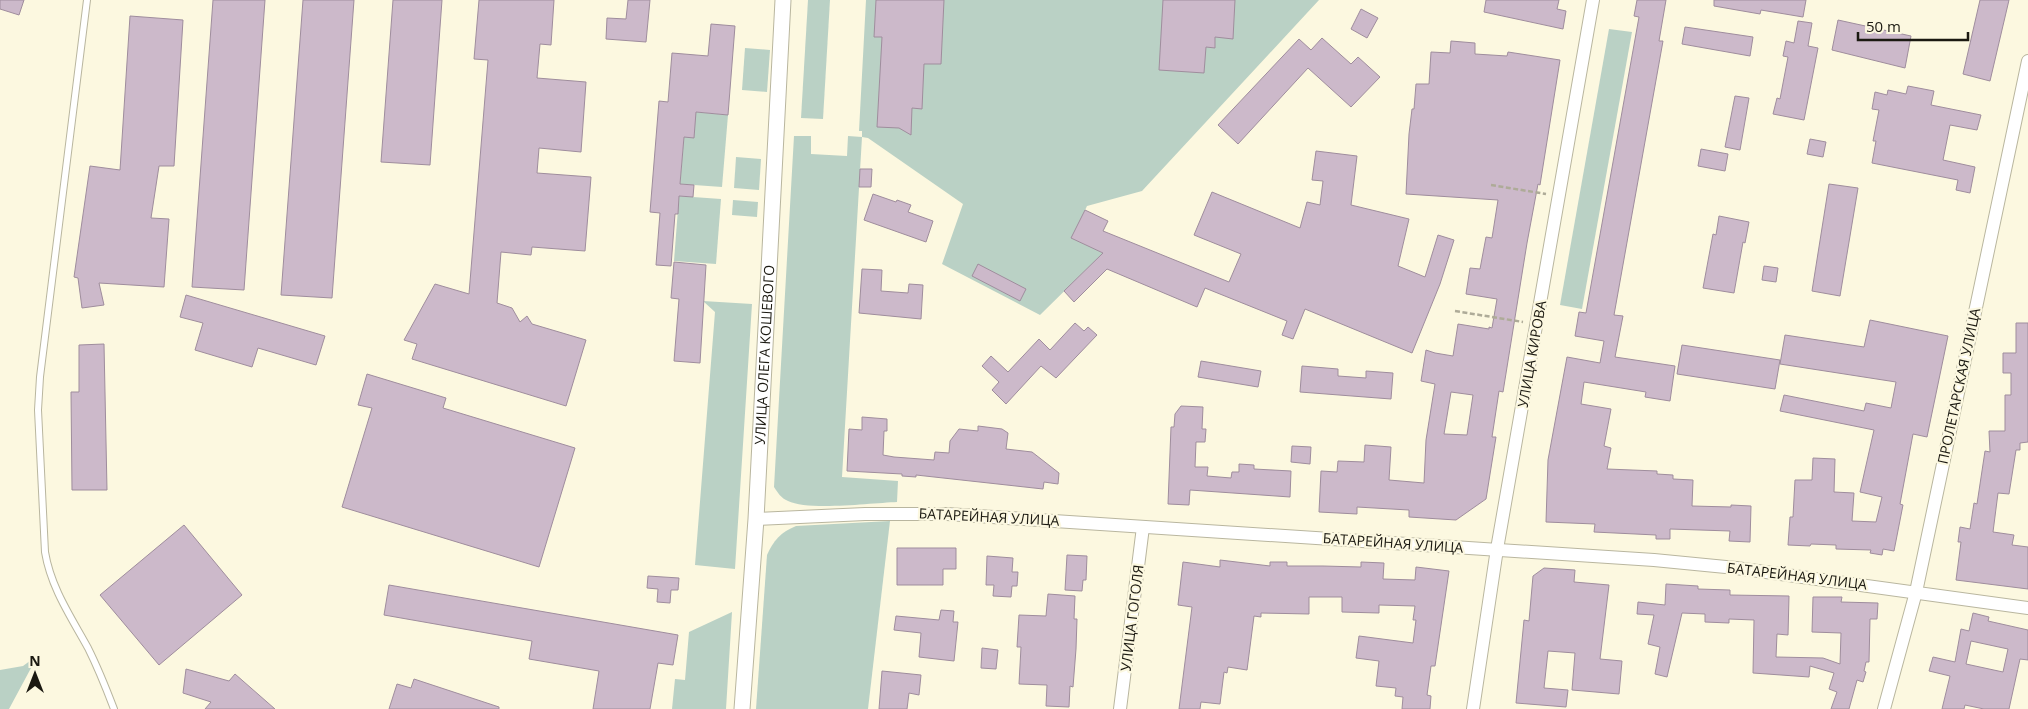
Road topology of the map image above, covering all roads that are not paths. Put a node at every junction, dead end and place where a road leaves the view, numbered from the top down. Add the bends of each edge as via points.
1 (87, 0) edge
2 (783, 0) edge
3 (1594, 0) edge
4 (2028, 61) edge
5 (756, 519) junction
6 (1143, 527) junction
7 (1497, 549) junction
8 (1916, 592) junction
9 (2028, 608) edge
10 (114, 709) edge
11 (742, 709) edge
12 (1120, 709) edge
13 (1473, 709) edge
14 (1884, 709) edge

1 - 10 lane via 38,410 47,563 54,585
2 - 5 street, УЛИЦА ОЛЕГА КОШЕВОГО
3 - 7 street, УЛИЦА КИРОВА
4 - 8 street, ПРОЛЕТАРСКАЯ УЛИЦА
5 - 6 street, БАТАРЕЙНАЯ УЛИЦА via 921,513
5 - 11 street, УЛИЦА ОЛЕГА КОШЕВОГО
6 - 7 street, БАТАРЕЙНАЯ УЛИЦА
6 - 12 street, УЛИЦА ГОГОЛЯ
7 - 8 street, БАТАРЕЙНАЯ УЛИЦА via 1727,567
7 - 13 street, УЛИЦА КИРОВА
8 - 9 street, БАТАРЕЙНАЯ УЛИЦА
8 - 14 street, ПРОЛЕТАРСКАЯ УЛИЦА

